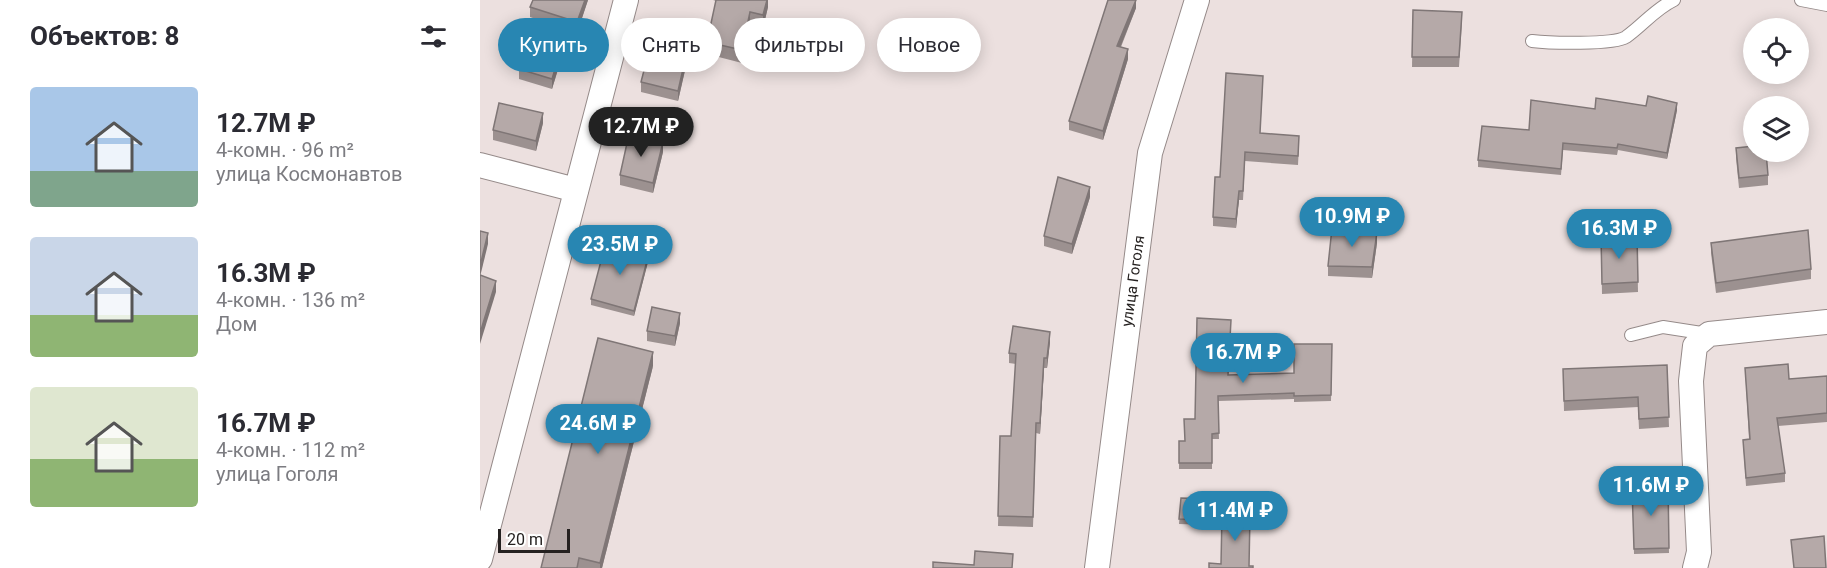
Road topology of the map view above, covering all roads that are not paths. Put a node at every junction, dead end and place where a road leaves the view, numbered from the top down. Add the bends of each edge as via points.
1 (626, 0) edge
2 (1197, 0) edge
3 (1674, 0) edge
4 (1801, 0) edge
5 (1827, 5) edge
6 (1532, 41) dead end
7 (480, 165) edge
8 (576, 190) junction
9 (1827, 322) edge
10 (1709, 334) junction
11 (1631, 335) dead end
12 (480, 559) edge
13 (1097, 568) edge
14 (1695, 568) edge

1 - 8 street
2 - 13 street, улица Гоголя via 1150,153
3 - 6 lane via 1623,39 1555,44
4 - 5 lane
7 - 8 street
8 - 12 street
9 - 10 street
10 - 11 lane via 1663,327
10 - 14 street via 1695,346 1691,381 1699,552

